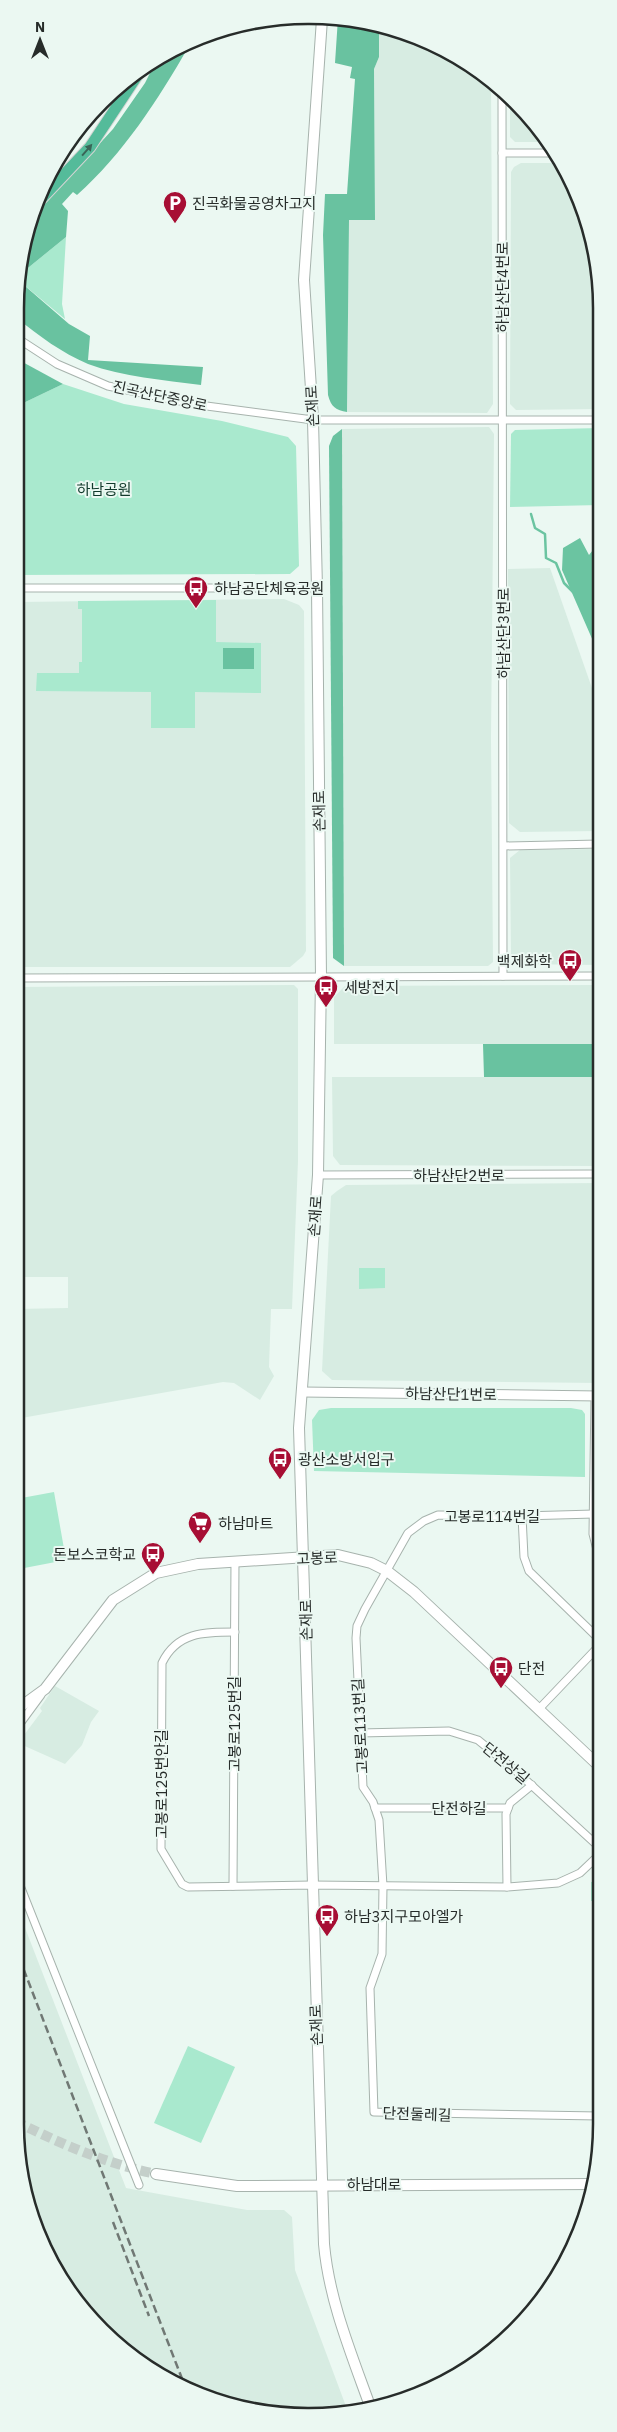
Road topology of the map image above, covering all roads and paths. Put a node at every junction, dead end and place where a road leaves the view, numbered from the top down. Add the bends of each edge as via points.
1 (322, 24) edge
2 (130, 87) edge
3 (502, 100) edge
4 (502, 153) junction
5 (547, 153) edge
6 (50, 190) edge
7 (24, 342) edge
8 (313, 420) junction
9 (502, 420) junction
10 (593, 420) edge
11 (24, 588) edge
12 (317, 588) junction
13 (593, 844) edge
14 (504, 846) junction
15 (503, 976) junction
16 (593, 976) edge
17 (320, 977) junction
18 (24, 978) edge
19 (593, 1174) edge
20 (318, 1175) junction
21 (302, 1392) junction
22 (593, 1396) edge
23 (593, 1514) edge
24 (522, 1516) junction
25 (304, 1557) junction
26 (235, 1561) junction
27 (388, 1571) junction
28 (235, 1632) junction
29 (593, 1632) edge
30 (593, 1653) edge
31 (45, 1689) junction
32 (24, 1704) edge
33 (538, 1710) junction
34 (24, 1718) edge
35 (360, 1733) junction
36 (593, 1760) edge
37 (532, 1785) junction
38 (375, 1808) junction
39 (508, 1808) junction
40 (593, 1841) edge
41 (593, 1861) edge
42 (312, 1884) junction
43 (233, 1886) junction
44 (383, 1886) junction
45 (507, 1887) junction
46 (24, 1896) edge
47 (593, 2116) edge
48 (156, 2174) tunnel mouth
49 (587, 2184) edge
50 (139, 2185) dead end
51 (320, 2185) junction
52 (369, 2402) edge

1 - 8 main road, 손재로 via 304,280
6 -> 2 highway via 90,147
3 - 4 street, 하남산단4번로
4 - 5 street
4 - 9 street, 하남산단4번로
7 - 8 street, 진곡산단중앙로 via 57,364 108,386 199,405
8 - 9 street
8 - 12 main road, 손재로
9 - 10 street
9 - 14 street, 하남산단3번로
11 - 12 street
12 - 17 main road, 손재로
13 - 14 street
14 - 15 street, 하남산단3번로
15 - 16 street
15 - 17 street
17 - 18 street
17 - 20 main road, 손재로
19 - 20 street, 하남산단2번로
20 - 21 main road, 손재로
21 - 22 street, 하남산단1번로
21 - 25 main road, 손재로 via 299,1428
23 - 24 street, 고봉로114번길
24 - 27 street, 고봉로114번길 via 438,1515 408,1534
24 - 29 street via 524,1557 529,1570
25 - 26 main road, 고봉로
25 - 27 main road, 고봉로 via 338,1555
25 - 42 main road, 손재로
26 - 28 street, 고봉로125번길
26 - 31 main road, 고봉로 via 198,1564 156,1573 127,1590 97,1618
27 - 33 main road, 고봉로
27 - 35 street, 고봉로113번길 via 357,1626
28 - 43 street, 고봉로125번길
28 - 43 street, 고봉로125번안길 via 197,1633 186,1637 176,1643 162,1663 161,1849 182,1884 188,1888
30 - 33 street
31 - 32 main road, 고봉로
31 - 34 street
33 - 36 main road, 고봉로
35 - 37 street, 단전상길 via 449,1731 478,1740
35 - 38 street, 고봉로113번길 via 363,1787
37 - 39 street, 단전하길
37 - 40 street, 단전상길
38 - 39 street, 단전하길
38 - 44 street, 고봉로113번길 via 379,1820
39 - 45 street
41 - 45 street via 580,1873 558,1882
42 - 43 street, 고봉로125번안길
42 - 44 street
42 - 51 main road, 손재로
44 - 45 street
44 - 47 street, 단전둘레길 via 382,1954 370,1988 374,2112
46 - 50 street
48 - 51 main road, 하남대로 via 237,2186
49 - 51 main road, 하남대로
51 - 52 main road, 손재로 via 328,2280

